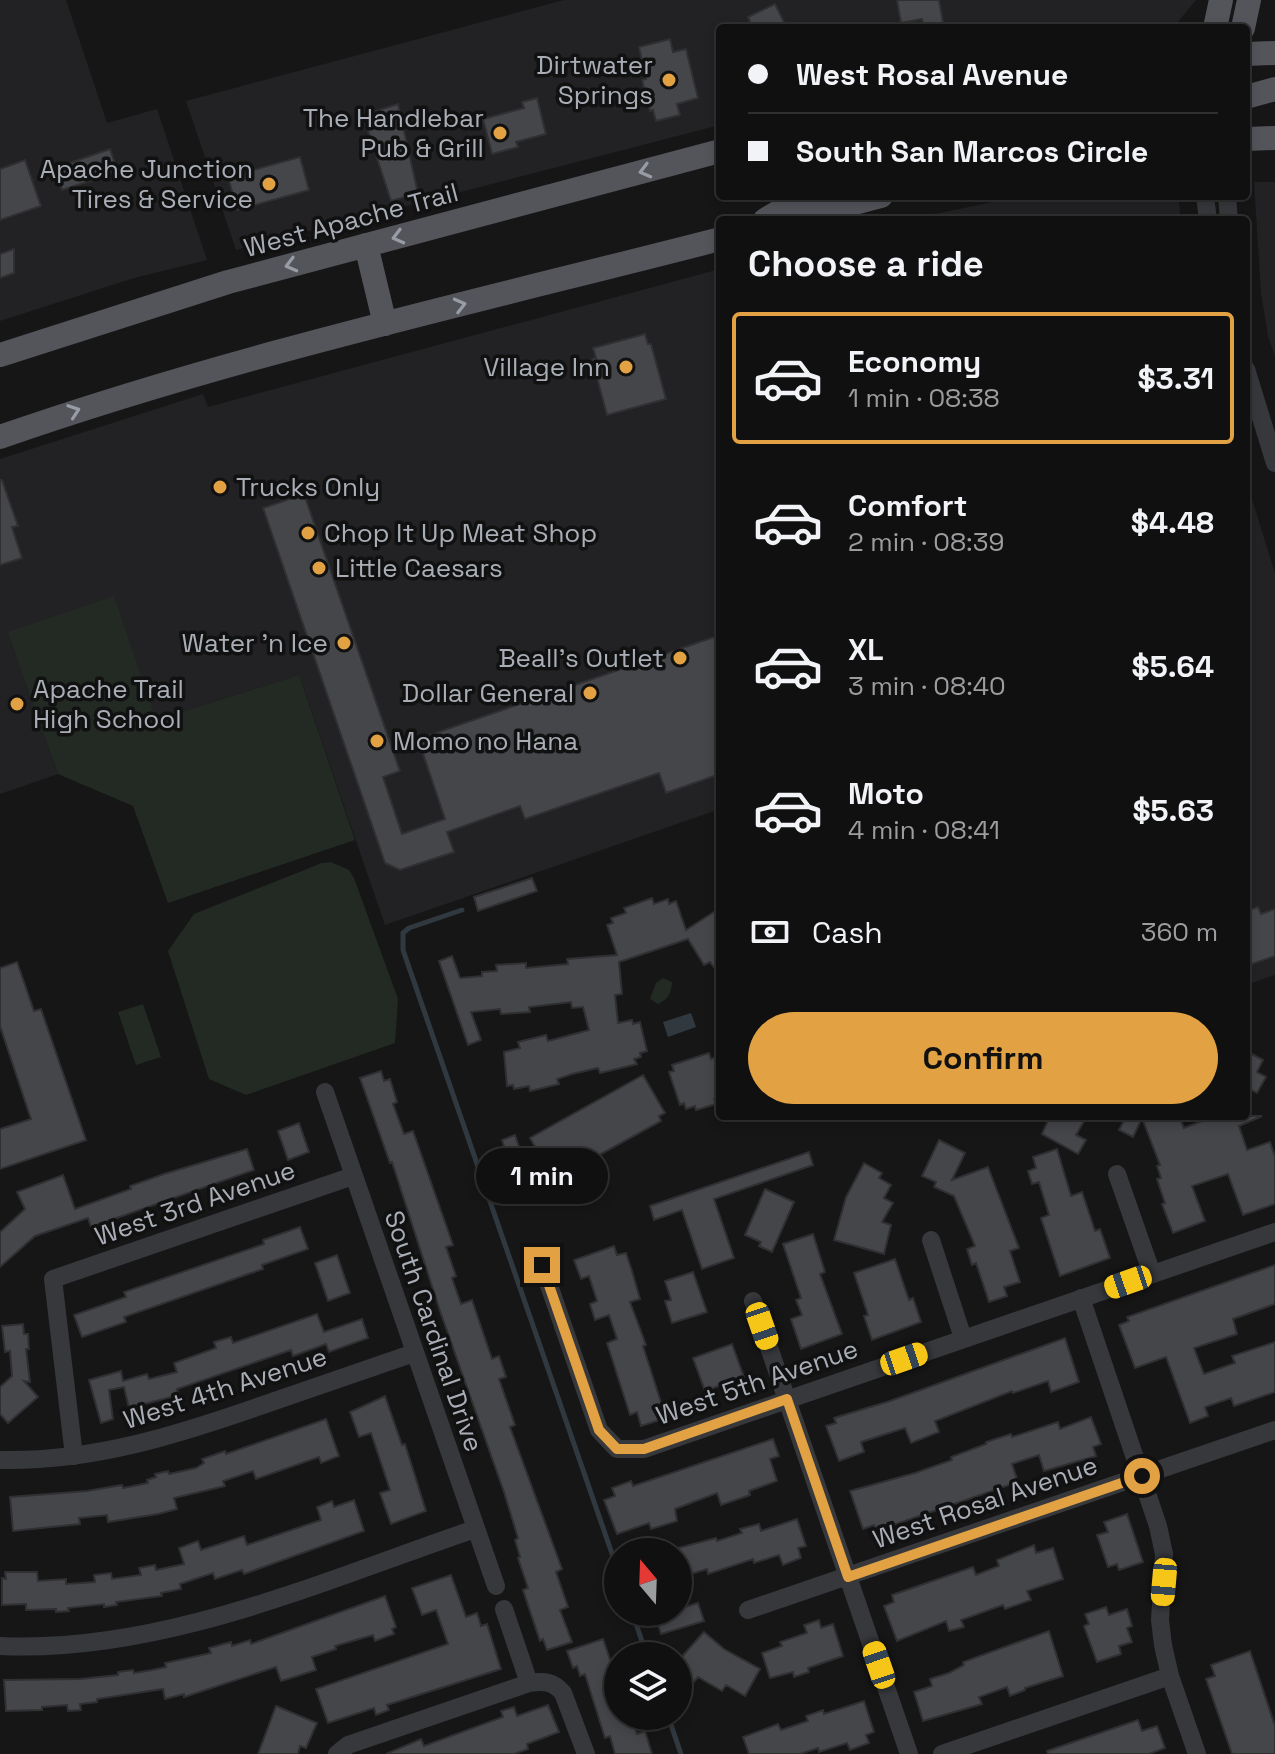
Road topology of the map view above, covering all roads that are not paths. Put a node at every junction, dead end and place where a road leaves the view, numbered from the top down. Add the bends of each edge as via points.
1 (1221, 0) edge
2 (1249, 0) edge
3 (1216, 24) edge
4 (1244, 24) edge
5 (1275, 53) edge
6 (1250, 54) edge
7 (1275, 89) edge
8 (1250, 96) edge
9 (1275, 138) edge
10 (1250, 139) edge
11 (716, 152) edge
12 (798, 200) edge
13 (866, 200) edge
14 (772, 216) edge
15 (806, 216) edge
16 (716, 240) edge
17 (366, 245) junction
18 (385, 324) junction
19 (0, 355) edge
20 (1250, 382) edge
21 (0, 437) edge
22 (1275, 463) edge
23 (325, 1092) dead end
24 (1117, 1174) dead end
25 (353, 1176) junction
26 (1275, 1232) edge
27 (931, 1240) dead end
28 (542, 1265) dead end
29 (1152, 1274) junction
30 (1081, 1298) junction
31 (753, 1301) dead end
32 (963, 1338) junction
33 (414, 1353) junction
34 (787, 1399) junction
35 (1275, 1430) edge
36 (74, 1456) junction
37 (0, 1460) edge
38 (1142, 1476) junction
39 (475, 1529) junction
40 (848, 1577) junction
41 (496, 1586) dead end
42 (504, 1609) dead end
43 (748, 1610) dead end
44 (0, 1646) edge
45 (1170, 1676) junction
46 (529, 1683) junction
47 (337, 1754) edge
48 (586, 1754) edge
49 (909, 1754) edge
50 (942, 1754) edge
51 (1197, 1754) edge

1 - 3 main road
2 - 4 main road
5 - 6 main road
7 - 8 main road
9 - 10 main road
11 -> 17 main road, West Apache Trail
12 - 14 main road
13 - 15 main road
18 -> 16 main road
17 - 18 main road
17 -> 19 main road, West Apache Trail via 228,282
21 -> 18 main road via 255,357
20 - 22 street
23 - 25 street, South Cardinal Drive
24 - 29 street
25 - 33 street, South Cardinal Drive
25 - 36 street, West 3rd Avenue via 53,1279
26 - 29 street, West 5th Avenue
27 - 32 street
28 - 34 street, West 5th Avenue via 599,1430 617,1449 644,1449
29 - 30 street, West 5th Avenue
30 - 32 street, West 5th Avenue
30 - 38 street
31 - 34 street
32 - 34 street, West 5th Avenue
33 - 36 street, West 4th Avenue via 178,1434
33 - 39 street, South Cardinal Drive
34 - 40 street
35 - 38 street, West Rosal Avenue
36 - 37 street, West 4th Avenue
38 - 40 street, West Rosal Avenue
38 - 45 street via 1164,1554 1160,1620
39 - 41 street, South Cardinal Drive
39 - 44 street via 173,1628 99,1643
40 - 43 street, West Rosal Avenue
40 - 49 street
42 - 46 street
45 - 50 street
45 - 51 street
46 - 47 street via 348,1745
46 - 48 street via 543,1681 563,1693

